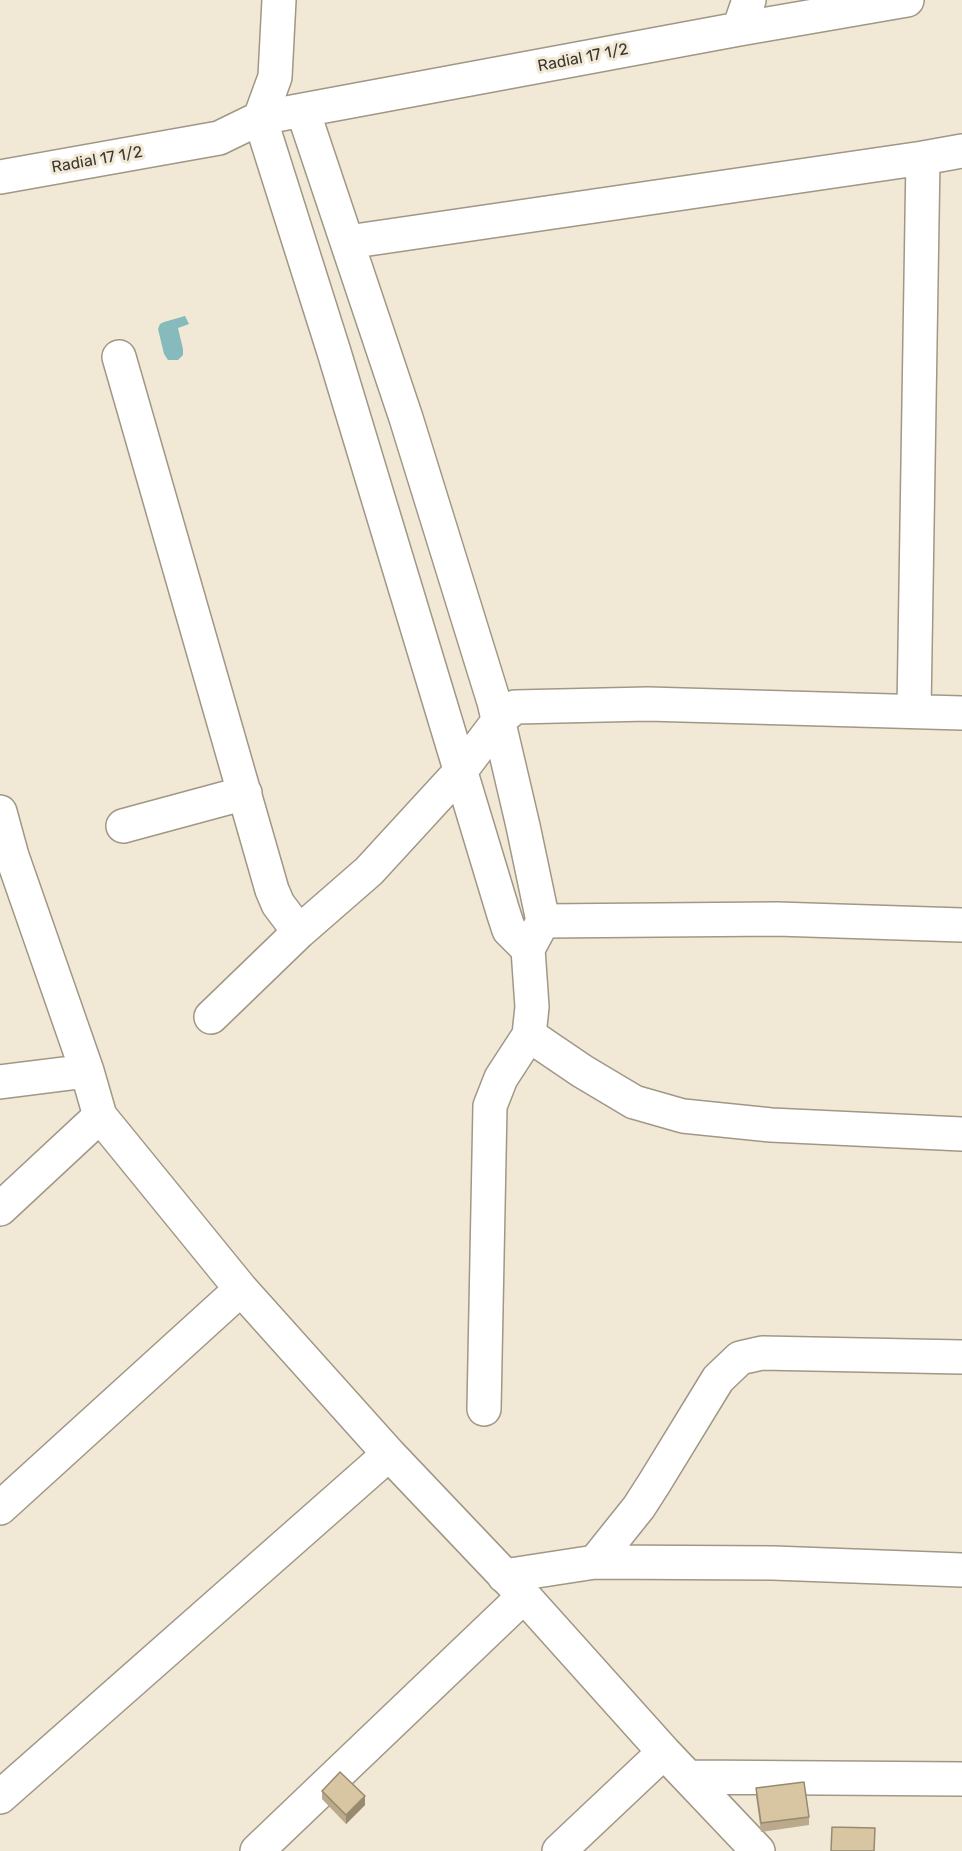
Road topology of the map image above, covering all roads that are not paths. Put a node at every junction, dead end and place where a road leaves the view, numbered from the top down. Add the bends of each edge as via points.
1 (279, 0) edge
2 (907, 0) edge
3 (744, 14) edge
4 (303, 111) junction
5 (260, 118) junction
6 (962, 151) edge
7 (922, 158) junction
8 (0, 177) edge
9 (348, 242) junction
10 (119, 357) dead end
11 (914, 710) junction
12 (962, 713) edge
13 (499, 720) junction
14 (459, 773) junction
15 (244, 793) junction
16 (0, 812) edge
17 (123, 826) dead end
18 (6, 857) edge
19 (962, 925) edge
20 (299, 932) junction
21 (536, 935) junction
22 (211, 1017) dead end
23 (530, 1035) junction
24 (87, 1071) junction
25 (0, 1082) edge
26 (100, 1116) junction
27 (962, 1134) edge
28 (0, 1209) edge
29 (241, 1289) junction
30 (962, 1357) edge
31 (484, 1409) dead end
32 (389, 1454) junction
33 (0, 1508) edge
34 (595, 1562) junction
35 (962, 1570) edge
36 (514, 1586) junction
37 (664, 1752) junction
38 (689, 1777) junction
39 (962, 1779) edge
40 (0, 1797) edge
41 (257, 1851) edge
42 (559, 1851) edge
43 (758, 1851) edge

1 - 5 street via 275,77
2 - 3 street, Radial 17 1/2
3 - 4 street, Radial 17 1/2
4 - 5 street, Radial 17 1/2
4 - 9 street
5 - 8 street, Radial 17 1/2 via 219,138
5 - 14 street
6 - 7 street
7 - 9 street
7 - 11 street
9 - 13 street
10 - 15 street
11 - 12 street
11 - 13 street via 648,704 532,706 515,707
13 - 14 street
13 - 21 street
14 - 20 street via 369,871
14 - 21 street via 509,930
15 - 17 street
15 - 20 street via 272,890
16 - 18 street
18 - 24 street
19 - 21 street via 777,919
20 - 22 street
21 - 23 street
23 - 27 street via 634,1102 683,1116 771,1125
23 - 31 street via 501,1078 490,1106
24 - 25 street
24 - 26 street
26 - 28 street
26 - 29 street
29 - 32 street
29 - 33 street
30 - 34 street via 762,1353 740,1358 718,1378 639,1507
32 - 36 street
32 - 40 street
34 - 35 street
34 - 36 street
36 - 37 street
36 - 41 street
37 - 38 street
37 - 42 street
38 - 39 street
38 - 43 street

